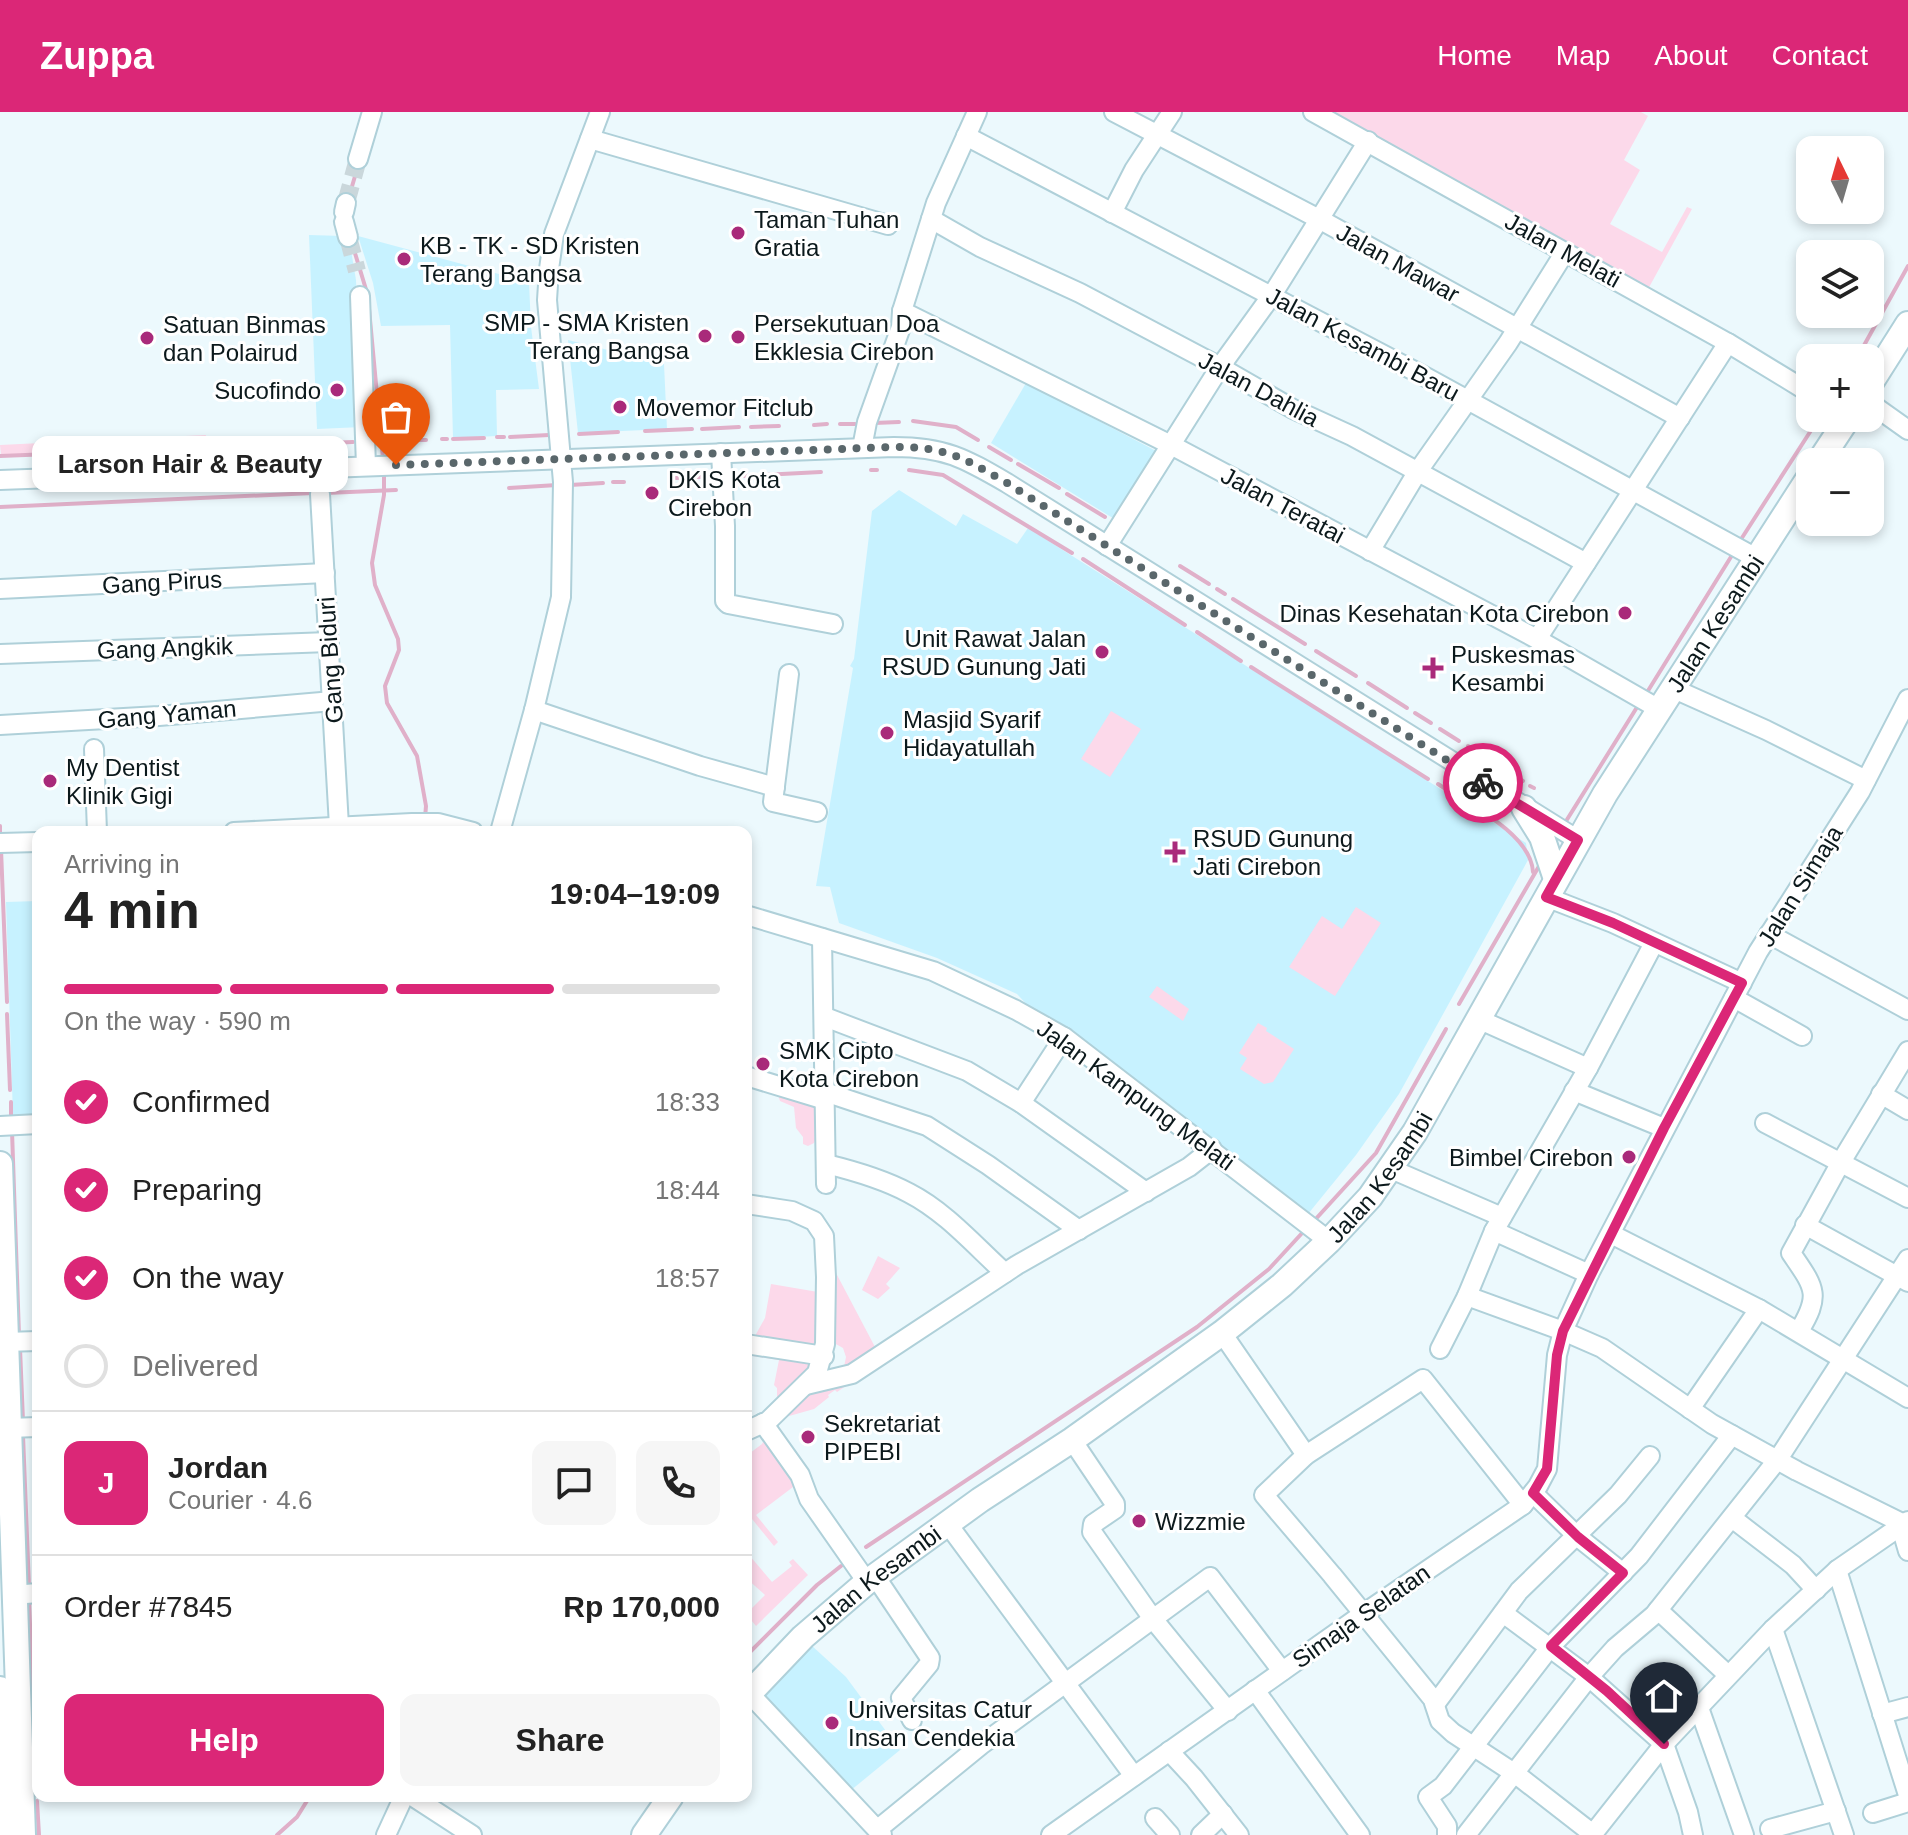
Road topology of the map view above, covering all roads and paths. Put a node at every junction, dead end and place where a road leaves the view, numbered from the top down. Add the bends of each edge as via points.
1 (372, 112) edge
2 (977, 112) edge
3 (1114, 112) edge
4 (1172, 112) edge
5 (597, 113) edge
6 (1319, 113) edge
7 (1158, 133) junction
8 (966, 136) junction
9 (590, 139) junction
10 (1368, 141) junction
11 (358, 159) tunnel mouth
12 (1112, 213) junction
13 (931, 219) junction
14 (1319, 219) junction
15 (888, 225) dead end
16 (1565, 252) junction
17 (1272, 295) junction
18 (360, 296) dead end
19 (902, 311) junction
20 (1908, 324) edge
21 (1515, 329) junction
22 (1728, 343) junction
23 (1884, 362) edge
24 (1220, 367) junction
25 (1796, 384) edge
26 (1468, 401) junction
27 (1884, 413) edge
28 (1680, 418) junction
29 (1908, 430) edge
30 (1171, 445) junction
31 (862, 448) junction
32 (721, 453) junction
33 (562, 459) junction
34 (368, 466) junction
35 (1418, 471) junction
36 (0, 480) edge
37 (319, 487) junction
38 (1634, 490) junction
39 (1796, 492) edge
40 (1107, 546) junction
41 (1370, 551) junction
42 (1745, 552) junction
43 (1586, 563) junction
44 (325, 573) junction
45 (0, 589) edge
46 (833, 624) dead end
47 (1537, 639) junction
48 (329, 642) junction
49 (0, 654) edge
50 (789, 674) dead end
51 (1672, 688) junction
52 (1908, 699) edge
53 (333, 701) junction
54 (1654, 706) junction
55 (534, 710) junction
56 (0, 725) edge
57 (94, 749) dead end
58 (1866, 780) junction
59 (775, 787) junction
60 (1524, 808) joint
61 (817, 812) dead end
62 (97, 826) edge
63 (339, 826) joint
64 (439, 826) edge
65 (502, 826) edge
66 (32, 842) edge
67 (0, 843) edge
68 (1557, 856) junction
69 (752, 917) edge
70 (1769, 934) junction
71 (822, 938) junction
72 (1654, 943) junction
73 (1738, 990) junction
74 (1908, 1010) edge
75 (825, 1017) junction
76 (1478, 1019) junction
77 (1802, 1036) dead end
78 (1064, 1037) junction
79 (1908, 1051) edge
80 (1588, 1068) junction
81 (752, 1078) edge
82 (1574, 1091) junction
83 (1881, 1094) junction
84 (825, 1096) junction
85 (1021, 1103) junction
86 (1908, 1110) edge
87 (1765, 1123) dead end
88 (32, 1124) edge
89 (0, 1126) edge
90 (1664, 1128) junction
91 (1212, 1149) junction
92 (1841, 1162) junction
93 (0, 1164) edge
94 (826, 1164) junction
95 (1391, 1169) junction
96 (826, 1184) dead end
97 (1146, 1192) junction
98 (1908, 1198) edge
99 (752, 1205) edge
100 (1498, 1224) junction
101 (1805, 1225) junction
102 (1079, 1230) junction
103 (1316, 1231) junction
104 (1611, 1234) junction
105 (1, 1235) edge
106 (1908, 1259) edge
107 (1005, 1273) junction
108 (1589, 1274) junction
109 (1903, 1279) edge
110 (1467, 1296) junction
111 (1759, 1309) junction
112 (1563, 1331) junction
113 (1799, 1331) junction
114 (1222, 1333) junction
115 (32, 1341) edge
116 (5, 1342) junction
117 (752, 1345) edge
118 (1440, 1349) dead end
119 (824, 1356) junction
120 (1844, 1357) junction
121 (806, 1385) junction
122 (1908, 1398) edge
123 (1690, 1409) junction
124 (32, 1427) edge
125 (754, 1427) edge
126 (8, 1428) junction
127 (1732, 1435) junction
128 (1072, 1440) junction
129 (1306, 1455) junction
130 (1650, 1456) dead end
131 (1778, 1459) junction
132 (1528, 1499) junction
133 (1732, 1518) junction
134 (947, 1523) junction
135 (1905, 1524) edge
136 (1578, 1537) junction
137 (1908, 1551) edge
138 (862, 1569) junction
139 (1837, 1570) junction
140 (1623, 1573) junction
141 (9, 1588) edge
142 (1816, 1590) junction
143 (32, 1592) edge
144 (1658, 1610) junction
145 (1503, 1613) junction
146 (1363, 1614) junction
147 (1153, 1619) junction
148 (1773, 1629) junction
149 (1551, 1646) junction
150 (1282, 1671) junction
151 (1728, 1675) junction
152 (1589, 1677) junction
153 (1066, 1683) junction
154 (0, 1689) edge
155 (1255, 1690) junction
156 (752, 1691) edge
157 (752, 1699) edge
158 (1434, 1703) junction
159 (1698, 1705) junction
160 (1908, 1707) edge
161 (1228, 1711) junction
162 (28, 1712) edge
163 (1882, 1714) junction
164 (912, 1720) dead end
165 (1664, 1744) junction
166 (1474, 1746) junction
167 (1169, 1751) junction
168 (1513, 1772) junction
169 (1134, 1776) junction
170 (1908, 1795) edge
171 (30, 1796) edge
172 (401, 1802) edge
173 (421, 1802) edge
174 (667, 1802) edge
175 (1908, 1802) edge
176 (1836, 1811) junction
177 (1873, 1813) dead end
178 (1223, 1814) junction
179 (1155, 1818) dead end
180 (1770, 1829) dead end
181 (880, 1832) edge
182 (1593, 1834) edge
183 (6, 1835) edge
184 (23, 1835) edge
185 (386, 1835) edge
186 (472, 1835) edge
187 (644, 1835) edge
188 (1051, 1835) edge
189 (1170, 1835) edge
190 (1201, 1835) edge
191 (1239, 1835) edge
192 (1360, 1835) edge
193 (1447, 1835) edge
194 (1466, 1835) edge
195 (1693, 1835) edge
196 (1744, 1835) edge
197 (1844, 1835) edge

1 - 11 street
2 - 8 street
3 - 7 street, Jalan Mawar
4 - 7 street
5 - 9 street
6 - 10 street, Jalan Melati
7 - 12 street
7 - 14 street, Jalan Mawar
8 - 12 street, Jalan Kesambi Baru
8 - 13 street
9 - 15 street
9 - 33 street via 554,234 549,269 547,300
10 - 14 street
10 - 16 street, Jalan Melati
12 - 17 street, Jalan Kesambi Baru
13 - 19 street
13 - 24 street, Jalan Dahlia
14 - 17 street
14 - 21 street, Jalan Mawar
16 - 21 street
16 - 22 street, Jalan Melati
17 - 24 street
17 - 26 street, Jalan Kesambi Baru
18 - 34 street
19 - 30 street, Jalan Teratai
19 - 31 street
20 - 23 main road
21 - 26 street
21 - 28 street, Jalan Mawar
22 - 25 street, Jalan Melati
22 - 28 street
24 - 30 street
24 - 35 street, Jalan Dahlia
26 - 35 street
26 - 38 street, Jalan Kesambi Baru
27 - 29 street
28 - 38 street
30 - 40 street
30 - 41 street, Jalan Teratai
31 - 32 street
31 - 40 street via 942,450 1007,483
32 - 33 street
32 - 46 street via 725,601
33 - 34 street
33 - 55 street via 561,597
34 - 37 street
35 - 41 street
35 - 43 street, Jalan Dahlia
36 - 37 street
37 - 44 street, Gang Biduri
38 - 42 street, Jalan Kesambi Baru
38 - 43 street
39 - 42 main road, Jalan Kesambi
40 - 60 street
41 - 47 street, Jalan Teratai
42 - 51 main road, Jalan Kesambi
43 - 47 street
44 - 45 street, Gang Pirus
44 - 48 street, Gang Biduri
47 - 54 street, Jalan Teratai
48 - 49 street, Gang Angkik
48 - 53 street, Gang Biduri
50 - 59 street
51 - 54 main road, Jalan Kesambi
51 - 58 street
52 - 58 street, Jalan Simaja
53 - 56 street, Gang Yaman
53 - 63 street, Gang Biduri
54 - 68 main road, Jalan Kesambi
55 - 59 street
55 - 65 street
57 - 62 street
58 - 70 street, Jalan Simaja
59 - 61 street via 776,804
60 - 68 main road
63 - 64 street
66 - 67 street
68 - 72 street via 1613,923
68 - 76 main road, Jalan Kesambi
69 - 71 street, Jalan Kampung Melati
70 - 73 street, Jalan Simaja
70 - 74 street
71 - 75 street
71 - 78 street, Jalan Kampung Melati via 933,971
72 - 73 street
72 - 80 street
73 - 77 street
73 - 90 street, Jalan Simaja
75 - 84 street
75 - 85 street via 967,1071
76 - 80 street
76 - 95 main road, Jalan Kesambi
78 - 85 street
78 - 91 street, Jalan Kampung Melati
79 - 83 street
80 - 82 street
81 - 84 street
82 - 90 street
82 - 100 street
83 - 86 street
83 - 92 street
84 - 94 street
84 - 102 street via 927,1126
85 - 97 street
87 - 92 street
88 - 89 street
90 - 104 street, Jalan Simaja
91 - 97 street
91 - 103 street, Jalan Kampung Melati
92 - 98 street
92 - 101 street
93 - 105 main road
94 - 96 street
94 - 107 street via 911,1194
95 - 100 street
95 - 103 main road, Jalan Kesambi
97 - 102 street
99 - 119 street via 805,1215 822,1231
100 - 108 street
100 - 110 street
101 - 109 street
101 - 113 street via 1791,1253 1810,1282 1814,1300
102 - 107 street
103 - 114 main road, Jalan Kesambi via 1282,1285
104 - 108 street, Jalan Simaja
104 - 111 street
105 - 116 main road
106 - 109 street
107 - 121 street via 852,1374
108 - 112 street, Jalan Simaja
109 - 120 street
110 - 112 street
110 - 118 street
111 - 113 street
111 - 123 street
112 - 123 street via 1602,1348
112 - 132 street via 1547,1469
113 - 120 street
114 - 128 main road, Jalan Kesambi
114 - 129 street
115 - 116 street
116 - 126 main road
117 - 119 street
119 - 121 street
120 - 122 street
120 - 131 street
121 - 125 street
123 - 127 street
124 - 126 street
125 - 138 street via 800,1475 809,1499
126 - 141 main road
127 - 131 street
127 - 140 street
128 - 134 main road, Jalan Kesambi
128 - 147 street via 1115,1504 1093,1524 1092,1532
129 - 132 street via 1426,1380
129 - 146 street via 1264,1497
130 - 136 street
131 - 133 street
131 - 135 street
132 - 136 street
132 - 146 street, Simaja Selatan
133 - 142 street via 1793,1565
133 - 144 street
134 - 138 main road, Jalan Kesambi
134 - 153 street
135 - 137 street
135 - 139 street
136 - 140 street
136 - 145 street via 1519,1591
138 - 156 main road, Jalan Kesambi
138 - 164 street via 930,1658 901,1698
139 - 142 street
139 - 163 street
140 - 149 street
141 - 143 street
141 - 162 main road
142 - 148 street
144 - 151 street
144 - 152 street
145 - 149 street
145 - 158 street
146 - 150 street, Simaja Selatan
146 - 158 street
147 - 150 street via 1211,1577
147 - 153 street
147 - 161 street
148 - 151 street
148 - 176 street
149 - 152 street
149 - 166 street
150 - 155 street, Simaja Selatan
151 - 159 street
152 - 165 street
152 - 168 street
153 - 169 street
153 - 181 street via 981,1745
154 - 183 main road
155 - 161 street, Simaja Selatan
155 - 192 street
157 - 181 street
158 - 166 street via 1440,1721
159 - 165 street
159 - 196 street
160 - 163 street
161 - 167 street, Simaja Selatan
162 - 171 main road
163 - 170 street
165 - 182 street
165 - 195 street
166 - 168 street
166 - 193 street via 1428,1797 1447,1826
167 - 169 street, Simaja Selatan
167 - 178 street
168 - 182 street
168 - 194 street
169 - 188 street, Simaja Selatan
171 - 184 main road
172 - 185 street
173 - 186 street
174 - 187 main road
175 - 177 street
176 - 180 street
176 - 197 street
178 - 190 street
178 - 191 street
179 - 189 street

